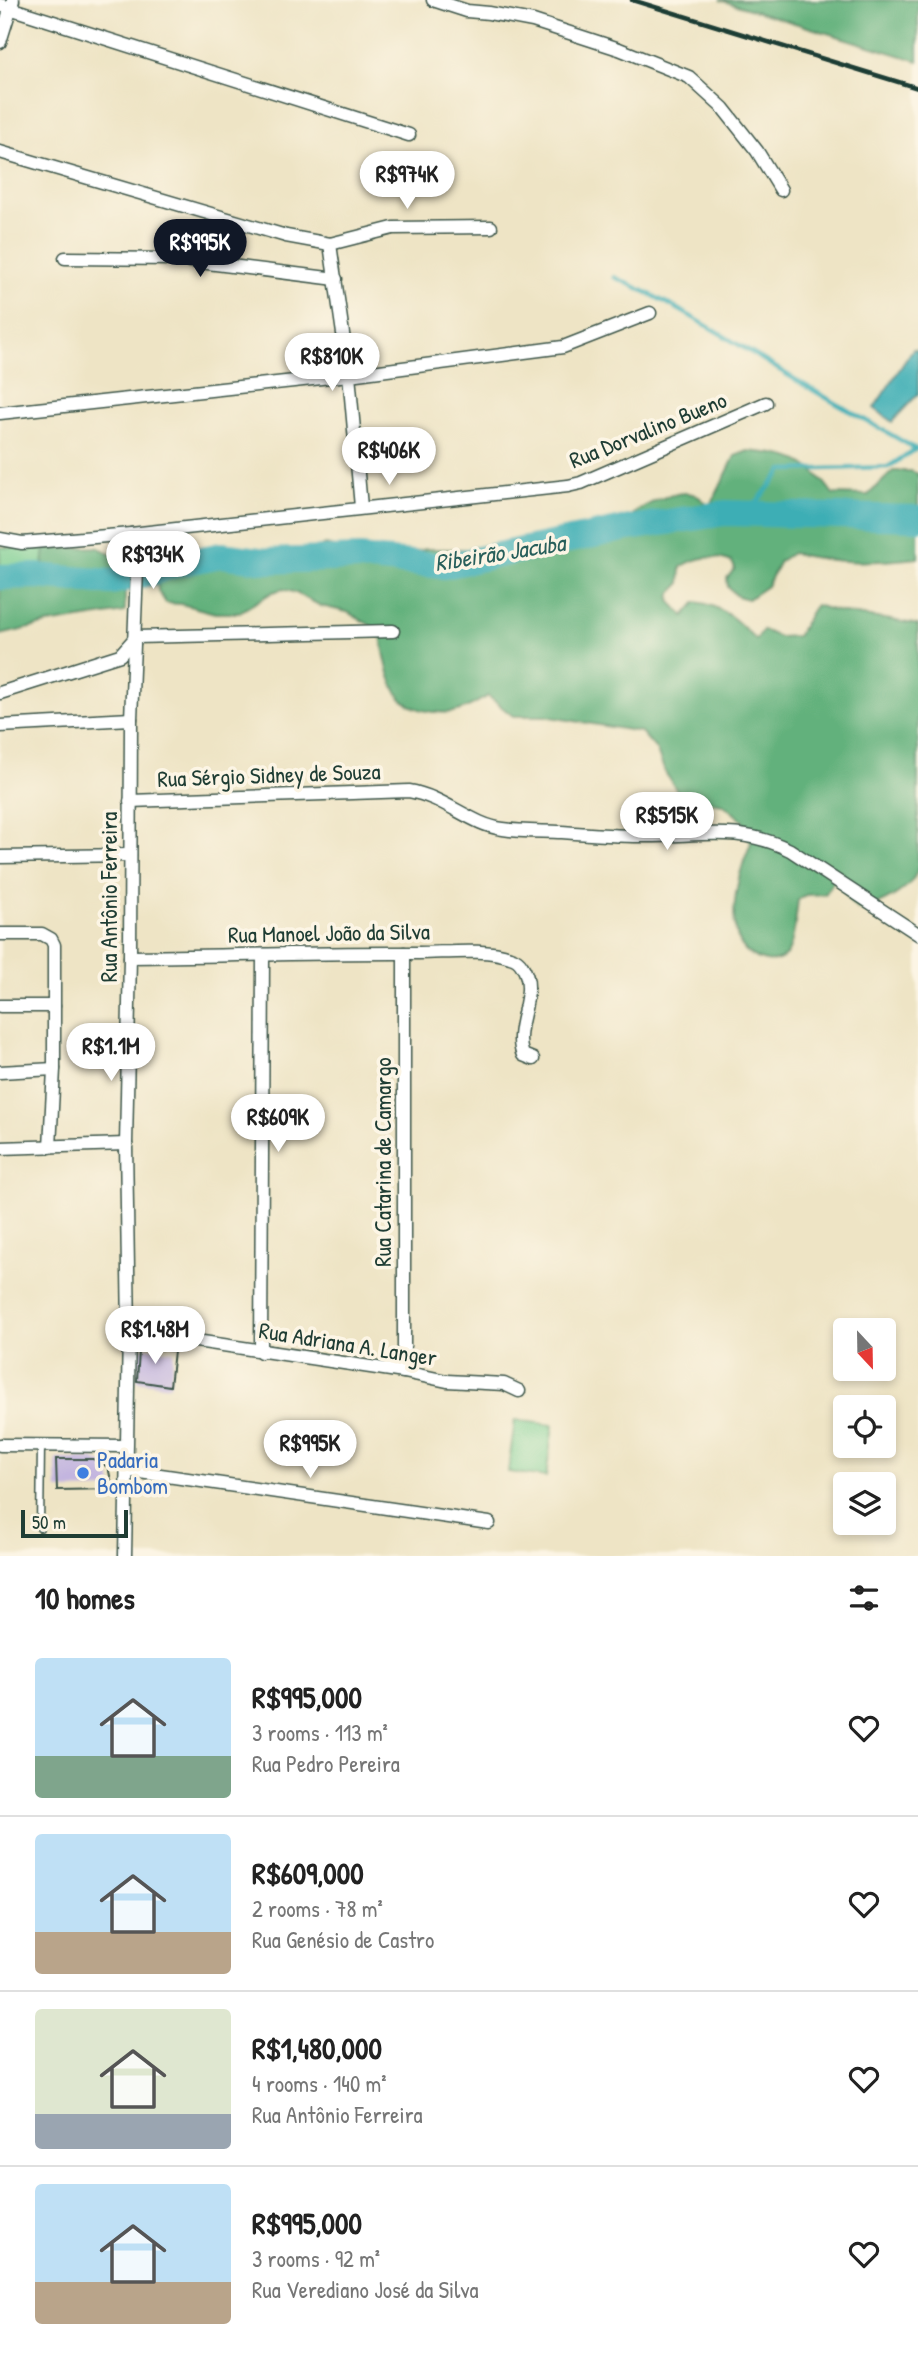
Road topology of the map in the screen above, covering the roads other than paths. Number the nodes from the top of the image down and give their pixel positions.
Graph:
1 (433, 0) edge
2 (8, 4) edge
3 (0, 42) edge
4 (409, 135) dead end
5 (0, 152) edge
6 (781, 190) dead end
7 (491, 227) dead end
8 (330, 244) junction
9 (65, 258) dead end
10 (336, 279) junction
11 (650, 313) dead end
12 (349, 375) junction
13 (766, 403) dead end
14 (0, 413) edge
15 (361, 507) junction
16 (131, 534) junction
17 (0, 539) edge
18 (393, 631) dead end
19 (136, 637) junction
20 (0, 694) edge
21 (131, 719) junction
22 (0, 726) edge
23 (130, 801) junction
24 (130, 855) junction
25 (0, 857) edge
26 (0, 934) edge
27 (918, 934) edge
28 (404, 953) junction
29 (263, 956) junction
30 (130, 957) junction
31 (0, 1006) edge
32 (54, 1006) junction
33 (533, 1059) dead end
34 (54, 1069) junction
35 (0, 1072) edge
36 (126, 1144) junction
37 (50, 1147) junction
38 (0, 1148) edge
39 (129, 1331) junction
40 (261, 1352) junction
41 (404, 1372) junction
42 (519, 1391) dead end
43 (0, 1445) edge
44 (41, 1446) junction
45 (126, 1446) junction
46 (126, 1470) junction
47 (489, 1523) dead end
48 (40, 1528) dead end
49 (125, 1556) edge

1 - 6 street
2 - 3 street
2 - 4 street
5 - 8 street
7 - 8 street
8 - 10 street
9 - 10 street
10 - 12 street
11 - 12 street
12 - 14 street
12 - 15 street
13 - 15 street, Rua Dorvalino Bueno
15 - 16 street, Rua Dorvalino Bueno
16 - 17 street, Rua Dorvalino Bueno
16 - 19 street, Rua Antônio Ferreira
18 - 19 street
19 - 20 street
19 - 21 street, Rua Antônio Ferreira
21 - 22 street
21 - 23 street, Rua Antônio Ferreira
23 - 24 street, Rua Antônio Ferreira
23 - 27 street, Rua Sérgio Sidney de Souza
24 - 25 street
24 - 30 street, Rua Antônio Ferreira
26 - 32 street
28 - 29 street, Rua Manoel João da Silva
28 - 33 street, Rua Manoel João da Silva
28 - 41 street, Rua Catarina de Camargo
29 - 30 street, Rua Manoel João da Silva
29 - 40 street
30 - 36 street, Rua Antônio Ferreira
31 - 32 street
32 - 34 street
34 - 35 street
34 - 37 street
36 - 37 street
36 - 39 street, Rua Antônio Ferreira
37 - 38 street
39 - 40 street, Rua Adriana A. Langer
39 - 45 street, Rua Antônio Ferreira
40 - 41 street, Rua Adriana A. Langer
41 - 42 street, Rua Adriana A. Langer
43 - 44 street
44 - 45 street
44 - 48 lane
45 - 46 street, Rua Antônio Ferreira
46 - 47 street
46 - 49 street, Rua Antônio Ferreira

